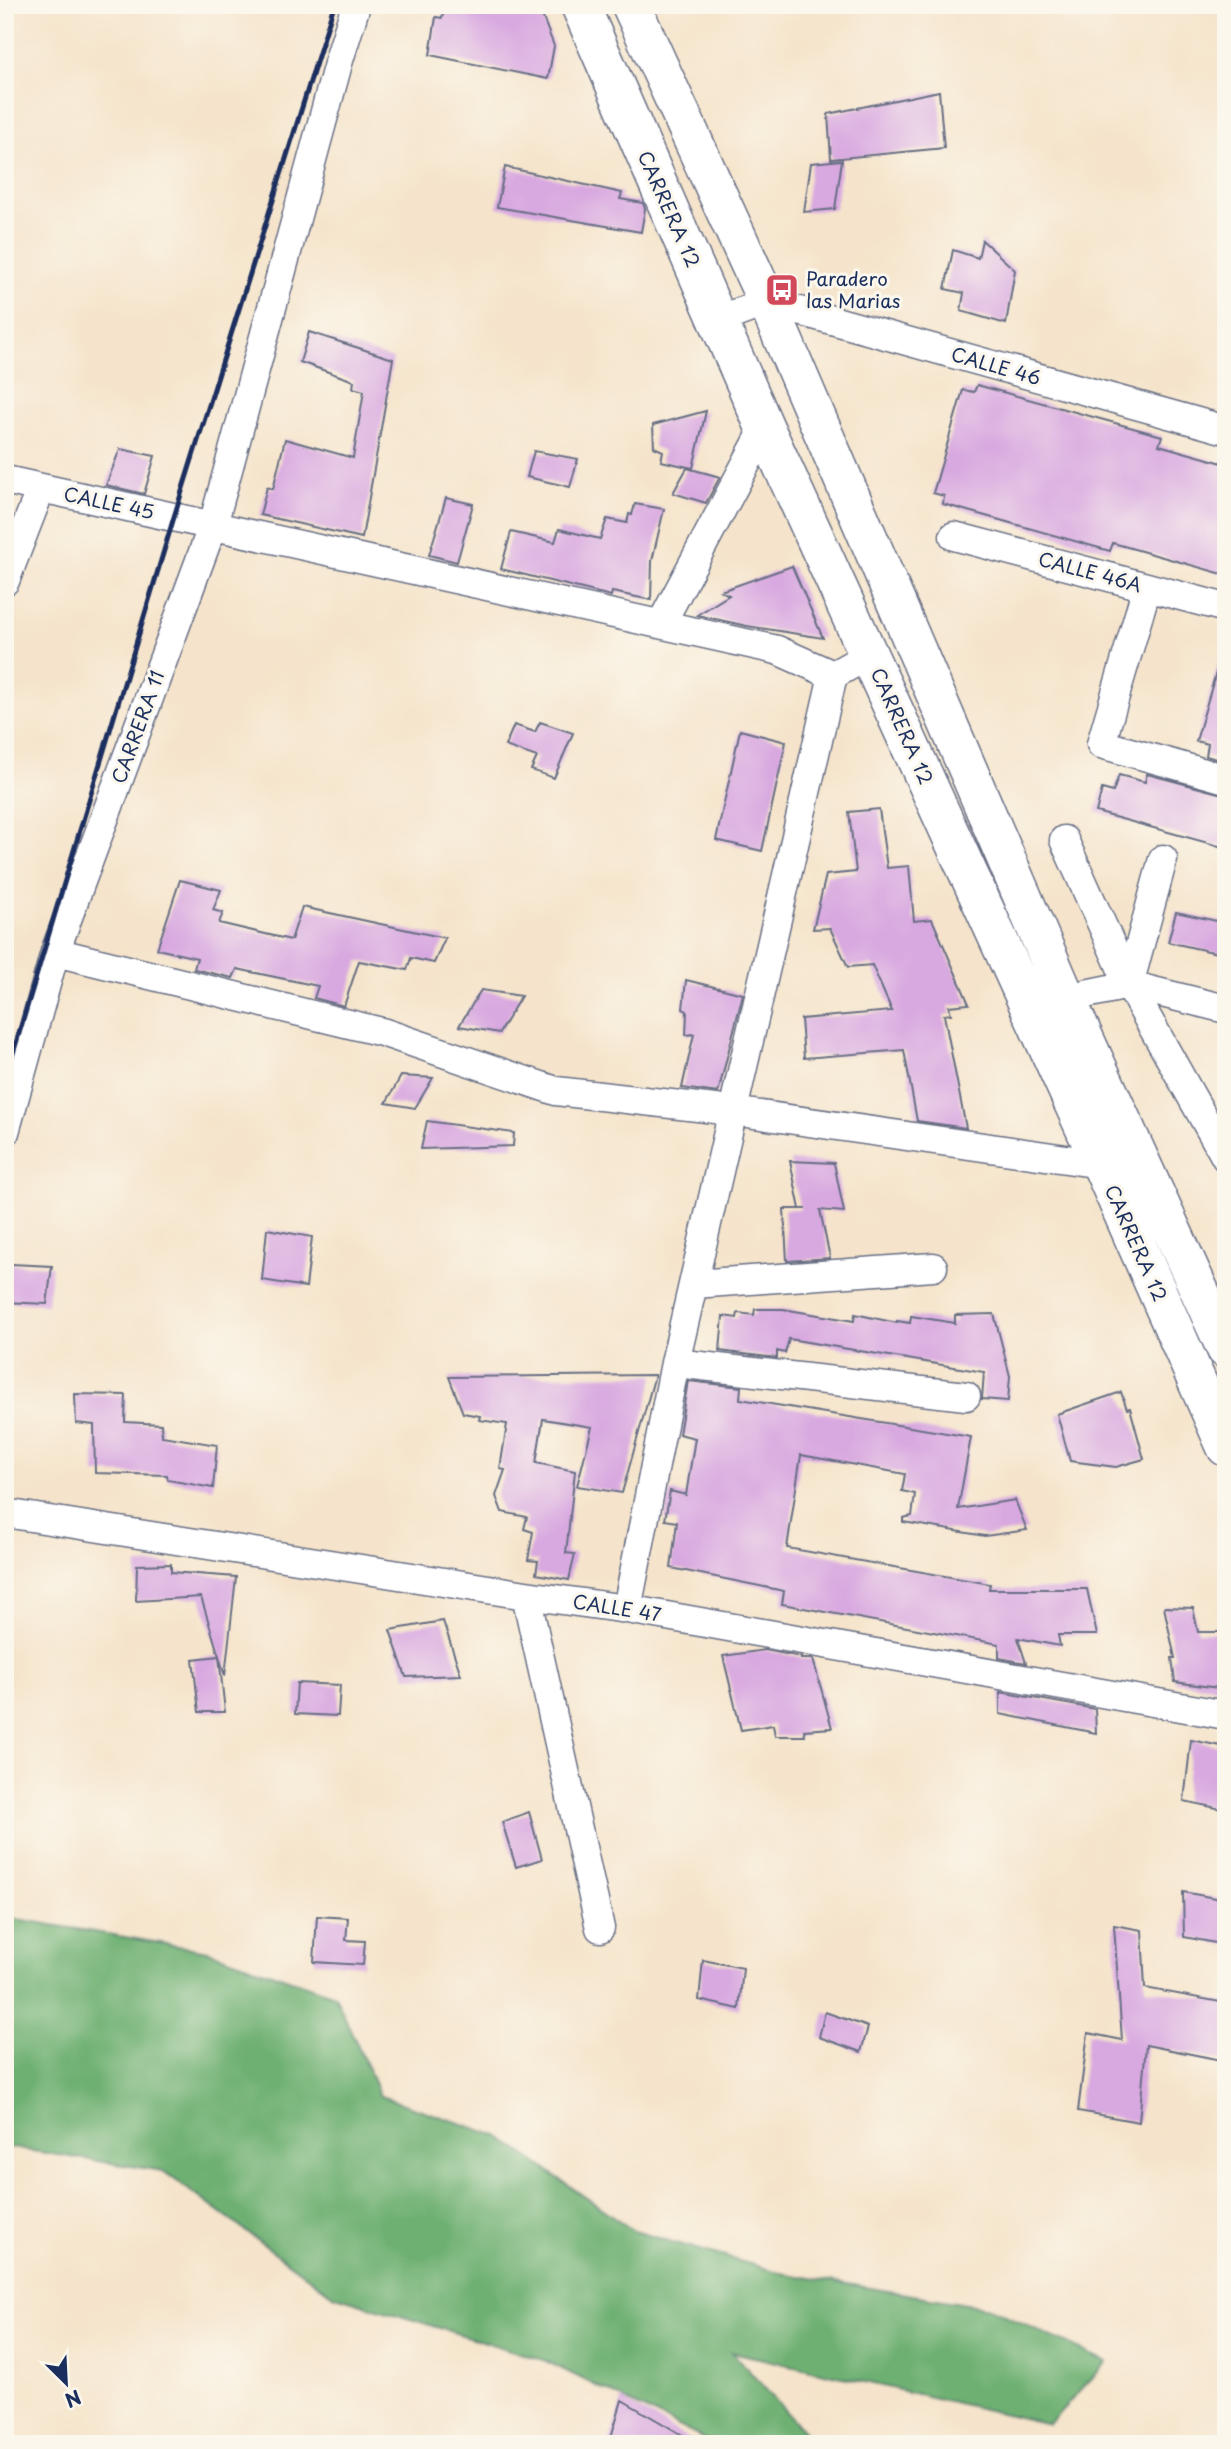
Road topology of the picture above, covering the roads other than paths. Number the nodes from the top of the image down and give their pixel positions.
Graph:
1 (356, 5) edge
2 (580, 5) edge
3 (631, 5) edge
4 (767, 302) junction
5 (718, 320) junction
6 (765, 428) junction
7 (1226, 430) edge
8 (5, 480) edge
9 (41, 488) junction
10 (213, 525) junction
11 (954, 536) dead end
12 (5, 581) edge
13 (1147, 587) junction
14 (1226, 608) edge
15 (661, 624) junction
16 (869, 655) junction
17 (833, 675) junction
18 (1226, 779) edge
19 (1064, 840) dead end
20 (1163, 859) dead end
21 (54, 952) junction
22 (1129, 985) junction
23 (1066, 998) junction
24 (1226, 1009) edge
25 (733, 1111) junction
26 (5, 1132) edge
27 (1226, 1158) edge
28 (1101, 1164) junction
29 (933, 1268) dead end
30 (694, 1284) junction
31 (1225, 1344) edge
32 (676, 1363) junction
33 (966, 1396) dead end
34 (1226, 1447) edge
35 (5, 1513) edge
36 (526, 1595) junction
37 (627, 1609) junction
38 (1226, 1716) edge
39 (600, 1928) dead end

1 - 10 street, CARRERA 11
2 - 5 main road, CARRERA 12
3 - 4 main road, CARRERA 12
4 - 5 street
4 - 7 street, CALLE 46
4 - 23 main road, CARRERA 12
5 - 6 main road, CARRERA 12
6 - 15 street
6 - 16 main road, CARRERA 12
8 - 9 street, CALLE 45
9 - 10 street, CALLE 45
9 - 12 street
10 - 15 street, CALLE 45
10 - 21 street, CARRERA 11
11 - 13 street, CALLE 46A
13 - 14 street, CALLE 46A
13 - 18 street
15 - 17 street, CALLE 45
16 - 17 street
16 - 28 main road, CARRERA 12
17 - 25 street
19 - 22 street
20 - 22 street
21 - 25 street
21 - 26 street, CARRERA 11
22 - 23 street
22 - 24 street
22 - 27 street
23 - 31 main road, CARRERA 12
25 - 28 street
25 - 30 street
28 - 34 main road, CARRERA 12
29 - 30 street
30 - 32 street
32 - 33 street
32 - 37 street
35 - 36 street, CALLE 47
36 - 37 street, CALLE 47
36 - 39 street
37 - 38 street, CALLE 47

